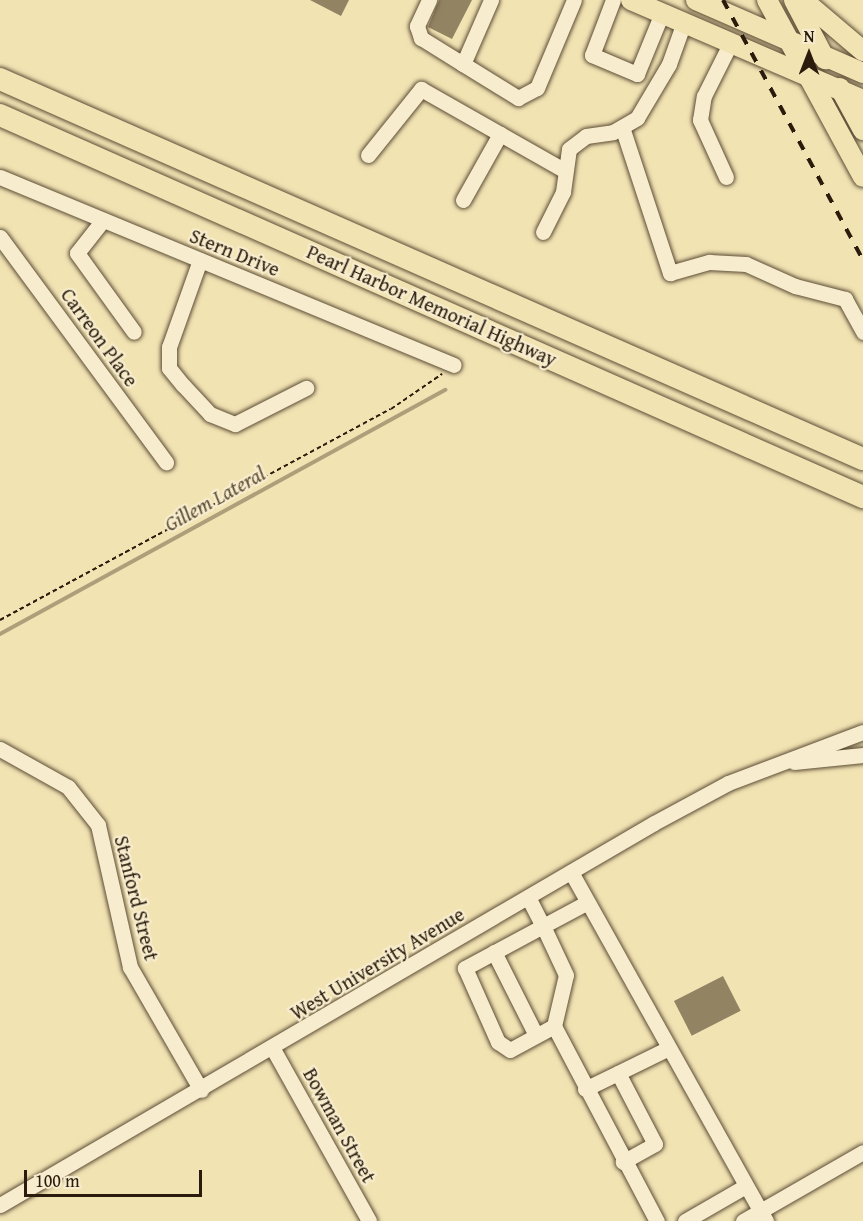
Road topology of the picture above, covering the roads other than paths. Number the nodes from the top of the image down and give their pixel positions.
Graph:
1 (429, 0) edge
2 (491, 0) edge
3 (574, 0) edge
4 (613, 0) edge
5 (632, 0) edge
6 (696, 0) edge
7 (767, 0) edge
8 (794, 0) edge
9 (803, 0) edge
10 (662, 13) junction
11 (684, 22) junction
12 (788, 40) junction
13 (731, 42) junction
14 (863, 51) edge
15 (823, 54) junction
16 (463, 64) junction
17 (863, 73) edge
18 (807, 74) junction
19 (0, 79) edge
20 (841, 91) junction
21 (863, 100) edge
22 (0, 115) edge
23 (622, 127) junction
24 (863, 130) edge
25 (500, 134) junction
26 (368, 155) dead end
27 (562, 169) junction
28 (0, 177) edge
29 (726, 177) dead end
30 (863, 177) edge
31 (463, 200) dead end
32 (103, 220) junction
33 (543, 232) dead end
34 (0, 237) edge
35 (200, 260) junction
36 (134, 332) dead end
37 (863, 332) edge
38 (454, 365) road end
39 (306, 388) dead end
40 (863, 459) edge
41 (166, 462) dead end
42 (863, 497) edge
43 (863, 732) edge
44 (0, 749) edge
45 (863, 755) edge
46 (779, 764) junction
47 (571, 872) junction
48 (528, 897) junction
49 (586, 903) junction
50 (543, 926) junction
51 (494, 952) junction
52 (554, 1026) junction
53 (536, 1035) junction
54 (273, 1049) junction
55 (667, 1049) junction
56 (618, 1072) junction
57 (585, 1089) junction
58 (201, 1090) junction
59 (863, 1152) edge
60 (623, 1162) junction
61 (744, 1187) junction
62 (0, 1205) edge
63 (763, 1216) edge
64 (369, 1221) edge
65 (657, 1221) edge
66 (685, 1221) edge
67 (743, 1221) edge

1 - 16 street
2 - 16 street
3 - 16 street
4 - 10 street
5 - 10 main road
6 - 12 main road
7 - 12 main road
8 - 15 main road
9 - 14 main road
10 - 11 main road
11 - 13 main road
11 - 23 street
12 - 15 main road
12 - 18 main road
13 - 18 main road
13 - 29 street
15 - 17 main road
15 - 20 main road
18 - 20 main road
18 - 30 main road
19 - 40 highway, Pearl Harbor Memorial Highway
20 - 21 main road
20 - 24 main road
22 - 42 highway, Pearl Harbor Memorial Highway
23 - 27 street
23 - 37 street
25 - 26 street
25 - 27 street
25 - 31 street
27 - 33 street
28 - 32 street, Stern Drive
32 - 35 street, Stern Drive
32 - 36 street
34 - 41 street, Carreon Place
35 - 38 street, Stern Drive
35 - 39 street
43 - 46 street, West University Avenue
44 - 58 street, Stanford Street
45 - 46 street, West University Avenue
46 - 47 street, West University Avenue
47 - 48 street, West University Avenue
47 - 49 street
48 - 50 street
48 - 54 street, West University Avenue
49 - 50 street
49 - 55 street
50 - 51 street
50 - 52 street
51 - 53 street
51 - 53 street
52 - 53 street
52 - 57 street
54 - 58 street, West University Avenue
54 - 64 street, Bowman Street
55 - 56 street
55 - 61 street
56 - 57 street
56 - 60 street
57 - 60 street
58 - 62 street, West University Avenue
59 - 63 street
60 - 65 street
61 - 63 street
61 - 66 street
63 - 67 street

